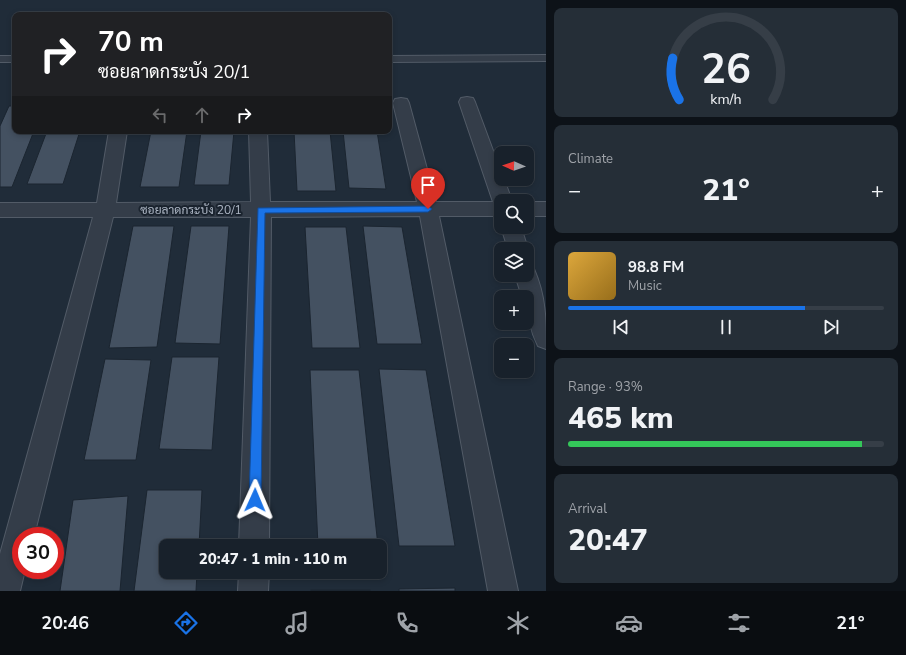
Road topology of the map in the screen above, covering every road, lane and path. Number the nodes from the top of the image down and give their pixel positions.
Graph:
1 (546, 58) edge
2 (0, 59) edge
3 (12, 59) edge
4 (392, 59) edge
5 (467, 102) dead end
6 (400, 103) dead end
7 (118, 134) edge
8 (258, 134) edge
9 (500, 194) edge
10 (428, 209) junction
11 (494, 209) edge
12 (534, 209) edge
13 (546, 209) edge
14 (0, 210) edge
15 (105, 210) junction
16 (261, 210) junction
17 (528, 282) edge
18 (546, 339) edge
19 (254, 539) edge
20 (254, 579) edge
21 (5, 591) edge
22 (253, 591) edge
23 (503, 591) edge

1 - 4 lane
2 - 3 lane
5 - 9 street
6 - 10 street
7 - 15 street
8 - 16 street
10 - 11 street, ซอยลาดกระบัง 20/1
10 - 16 street, ซอยลาดกระบัง 20/1
10 - 23 street
12 - 13 street
14 - 15 street, ซอยลาดกระบัง 20/1
15 - 16 street, ซอยลาดกระบัง 20/1
15 - 21 street
16 - 19 street
17 - 18 street
20 - 22 street

